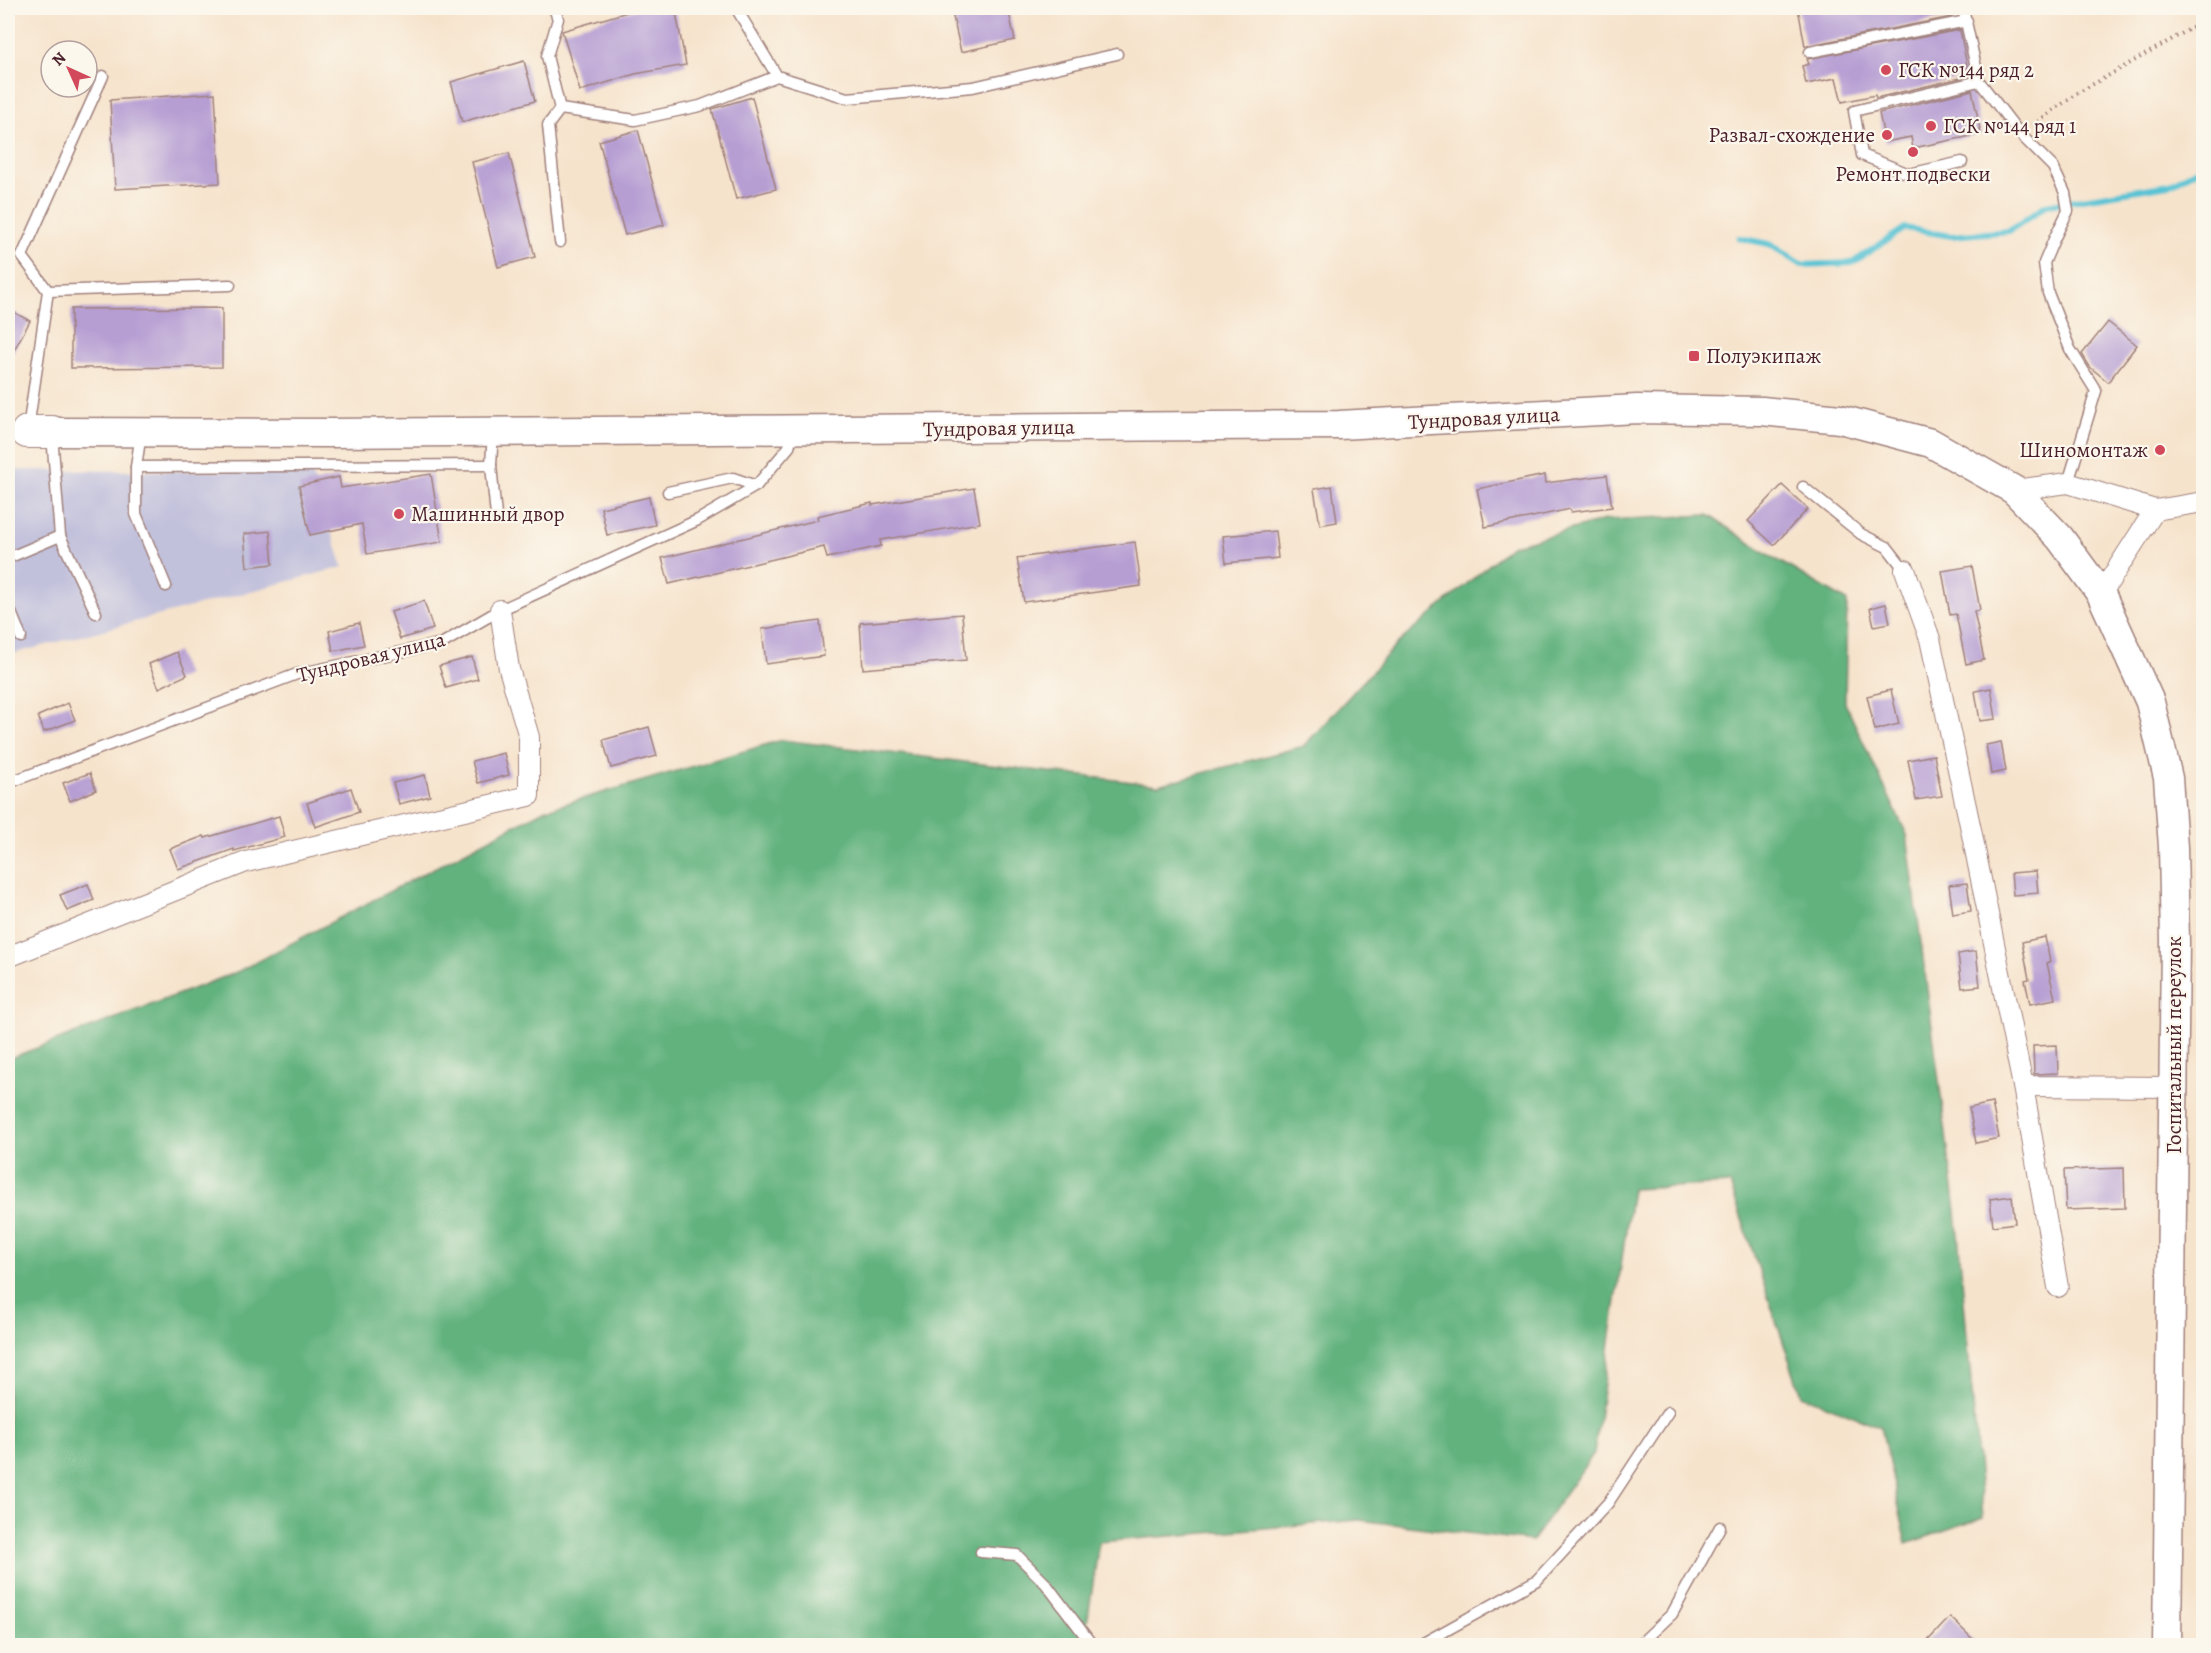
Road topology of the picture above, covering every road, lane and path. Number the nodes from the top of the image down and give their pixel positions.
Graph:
1 (554, 8) edge
2 (736, 8) edge
3 (1963, 8) edge
4 (1967, 21) junction
5 (2204, 21) edge
6 (1810, 52) dead end
7 (1117, 54) dead end
8 (777, 75) junction
9 (103, 76) dead end
10 (1979, 81) junction
11 (560, 109) junction
12 (2020, 134) junction
13 (1962, 162) dead end
14 (560, 242) dead end
15 (230, 285) dead end
16 (48, 291) junction
17 (794, 429) junction
18 (493, 431) junction
19 (29, 432) edge
20 (141, 433) junction
21 (491, 465) junction
22 (136, 467) junction
23 (2068, 483) junction
24 (756, 486) junction
25 (1803, 487) dead end
26 (2014, 490) junction
27 (668, 492) dead end
28 (2204, 502) edge
29 (2155, 510) junction
30 (496, 516) dead end
31 (60, 536) junction
32 (8, 558) edge
33 (1905, 570) joint
34 (166, 586) dead end
35 (2101, 594) junction
36 (8, 605) edge
37 (500, 610) junction
38 (96, 613) dead end
39 (21, 638) dead end
40 (8, 783) edge
41 (8, 957) edge
42 (2023, 1086) junction
43 (2174, 1087) junction
44 (2058, 1287) dead end
45 (1668, 1412) dead end
46 (1719, 1527) dead end
47 (981, 1552) dead end
48 (1093, 1646) edge
49 (1418, 1646) edge
50 (1638, 1646) edge
51 (2167, 1646) edge

1 - 11 lane
2 - 8 lane
3 - 4 lane
4 - 6 lane
4 - 10 lane
5 - 12 path
7 - 8 lane
8 - 11 lane
9 - 16 lane
10 - 12 lane
10 - 13 lane
11 - 14 lane
12 - 23 lane
15 - 16 lane
16 - 19 lane
17 - 18 main road, Тундровая улица
17 - 24 lane, Тундровая улица
17 - 26 main road, Тундровая улица
18 - 20 main road, Тундровая улица
18 - 21 lane
19 - 20 main road, Тундровая улица
19 - 31 lane
20 - 22 lane
21 - 22 lane
21 - 30 lane
22 - 34 lane
23 - 26 street
23 - 29 street
24 - 27 lane
24 - 37 lane, Тундровая улица
25 - 33 lane
26 - 35 main road, Госпитальный переулок
28 - 29 street
29 - 35 street
31 - 32 lane
31 - 38 lane
33 - 42 street
35 - 43 main road, Госпитальный переулок
36 - 39 lane
37 - 40 lane, Тундровая улица
37 - 41 street
42 - 43 street
42 - 44 street
43 - 51 main road, Госпитальный переулок
45 - 49 lane
46 - 50 lane
47 - 48 lane

